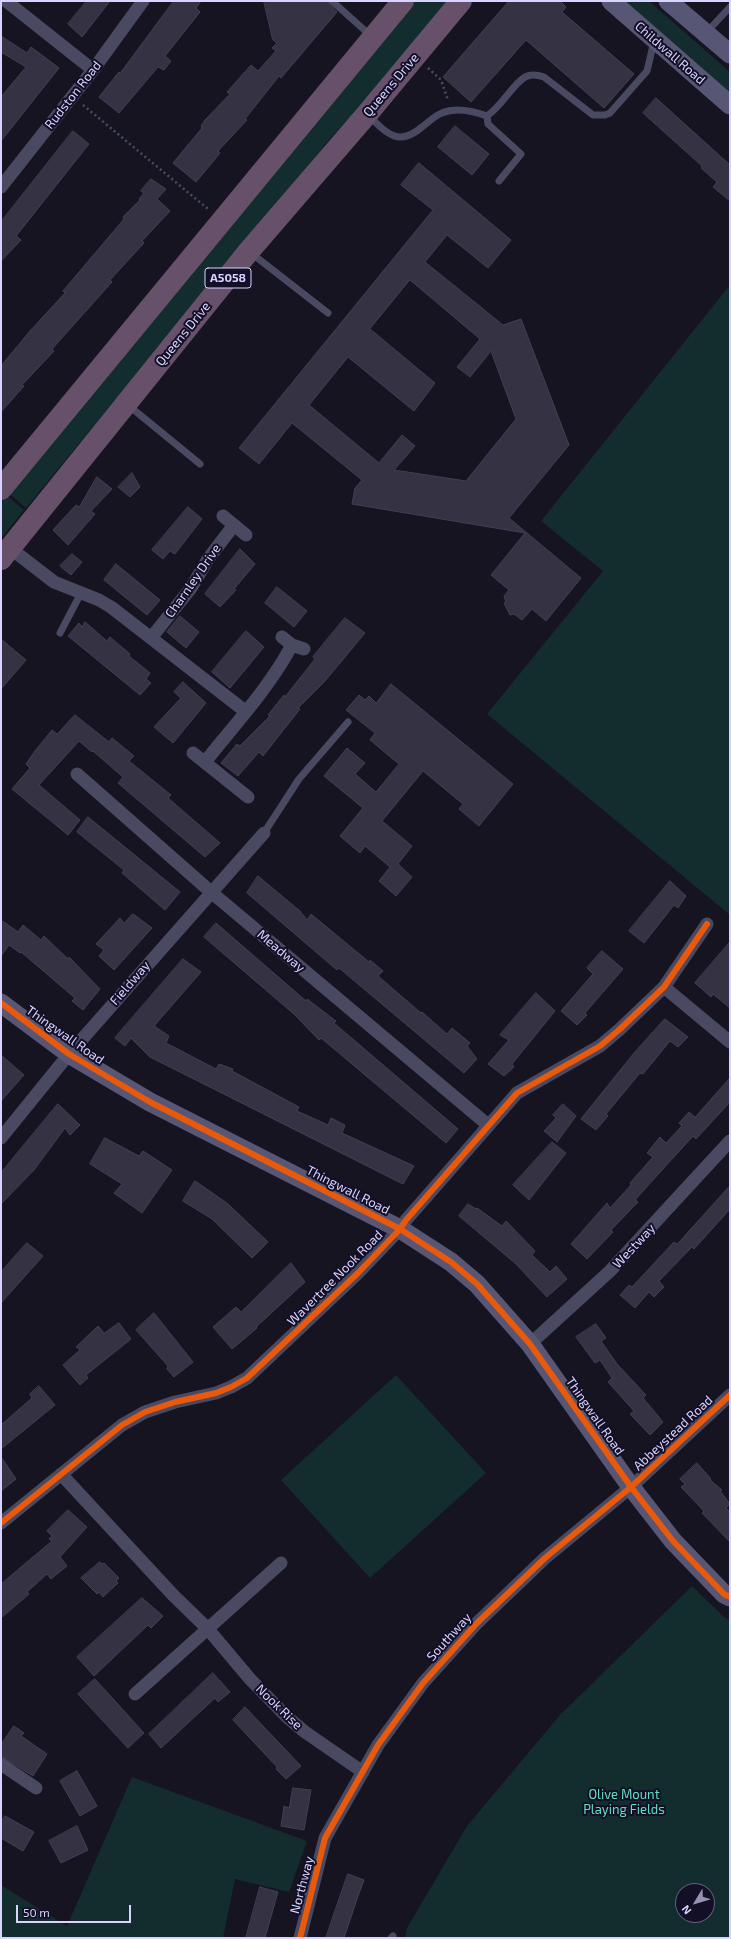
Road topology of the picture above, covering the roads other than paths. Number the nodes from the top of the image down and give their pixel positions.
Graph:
1 (6, 1) edge
2 (142, 1) edge
3 (332, 1) edge
4 (403, 1) edge
5 (461, 1) edge
6 (611, 1) edge
7 (668, 1) edge
8 (730, 7) edge
9 (706, 33) junction
10 (373, 38) junction
11 (654, 39) junction
12 (730, 54) edge
13 (93, 70) junction
14 (730, 105) edge
15 (367, 114) junction
16 (487, 116) junction
17 (499, 181) dead end
18 (1, 187) edge
19 (249, 251) junction
20 (328, 313) dead end
21 (126, 404) junction
22 (200, 464) dead end
23 (1, 489) edge
24 (223, 516) dead end
25 (234, 525) junction
26 (246, 535) dead end
27 (6, 554) edge
28 (81, 593) junction
29 (60, 633) dead end
30 (151, 638) junction
31 (293, 644) dead end
32 (245, 711) junction
33 (348, 722) dead end
34 (193, 753) dead end
35 (205, 762) junction
36 (77, 774) dead end
37 (248, 797) dead end
38 (264, 833) joint
39 (210, 892) junction
40 (707, 924) dead end
41 (664, 987) junction
42 (1, 1003) edge
43 (730, 1042) edge
44 (69, 1054) junction
45 (488, 1125) junction
46 (1, 1138) edge
47 (730, 1141) edge
48 (400, 1229) junction
49 (530, 1344) junction
50 (730, 1395) edge
51 (61, 1474) junction
52 (631, 1487) junction
53 (1, 1523) edge
54 (281, 1563) dead end
55 (730, 1597) edge
56 (207, 1628) junction
57 (135, 1694) dead end
58 (1, 1764) edge
59 (363, 1772) junction
60 (36, 1788) dead end
61 (325, 1838) joint
62 (300, 1938) edge

1 - 13 street
2 - 13 street, Rudston Road
3 - 10 lane
4 - 10 highway, A5058
5 - 15 highway, Queens Drive / A5058
6 - 11 street, Childwall Road
7 - 9 street
8 - 9 lane
9 - 12 street
10 - 23 highway, A5058
11 - 14 street, Childwall Road
11 - 16 lane
13 - 18 street, Rudston Road
15 - 16 lane
15 - 19 highway, Queens Drive / A5058
16 - 17 lane
19 - 20 lane
19 - 21 highway, Queens Drive / A5058
21 - 22 lane
21 - 27 highway, Queens Drive / A5058
24 - 25 street
25 - 26 street
25 - 30 street, Charnley Drive
27 - 28 street
28 - 29 lane
28 - 30 street
30 - 32 street
31 - 32 street
32 - 35 street
33 - 38 lane
34 - 35 street
35 - 37 street
36 - 39 street, Meadway
38 - 39 street, Fieldway
39 - 44 street, Fieldway
39 - 45 street, Meadway
40 - 41 street, Wavertree Nook Road
41 - 43 street
41 - 45 street, Wavertree Nook Road
42 - 44 street, Thingwall Road
44 - 46 street, Fieldway
44 - 48 street, Thingwall Road
45 - 48 street, Wavertree Nook Road
47 - 49 street, Westway
48 - 49 street, Thingwall Road
48 - 51 street, Wavertree Nook Road
49 - 52 street, Thingwall Road
50 - 52 street, Abbeystead Road
51 - 53 street, Wavertree Nook Road
51 - 56 street, Nook Rise
52 - 55 street, Thingwall Road
52 - 59 street, Southway
54 - 56 street
56 - 57 street
56 - 59 street, Nook Rise
58 - 60 street
59 - 61 street, Southway
61 - 62 street, Northway

